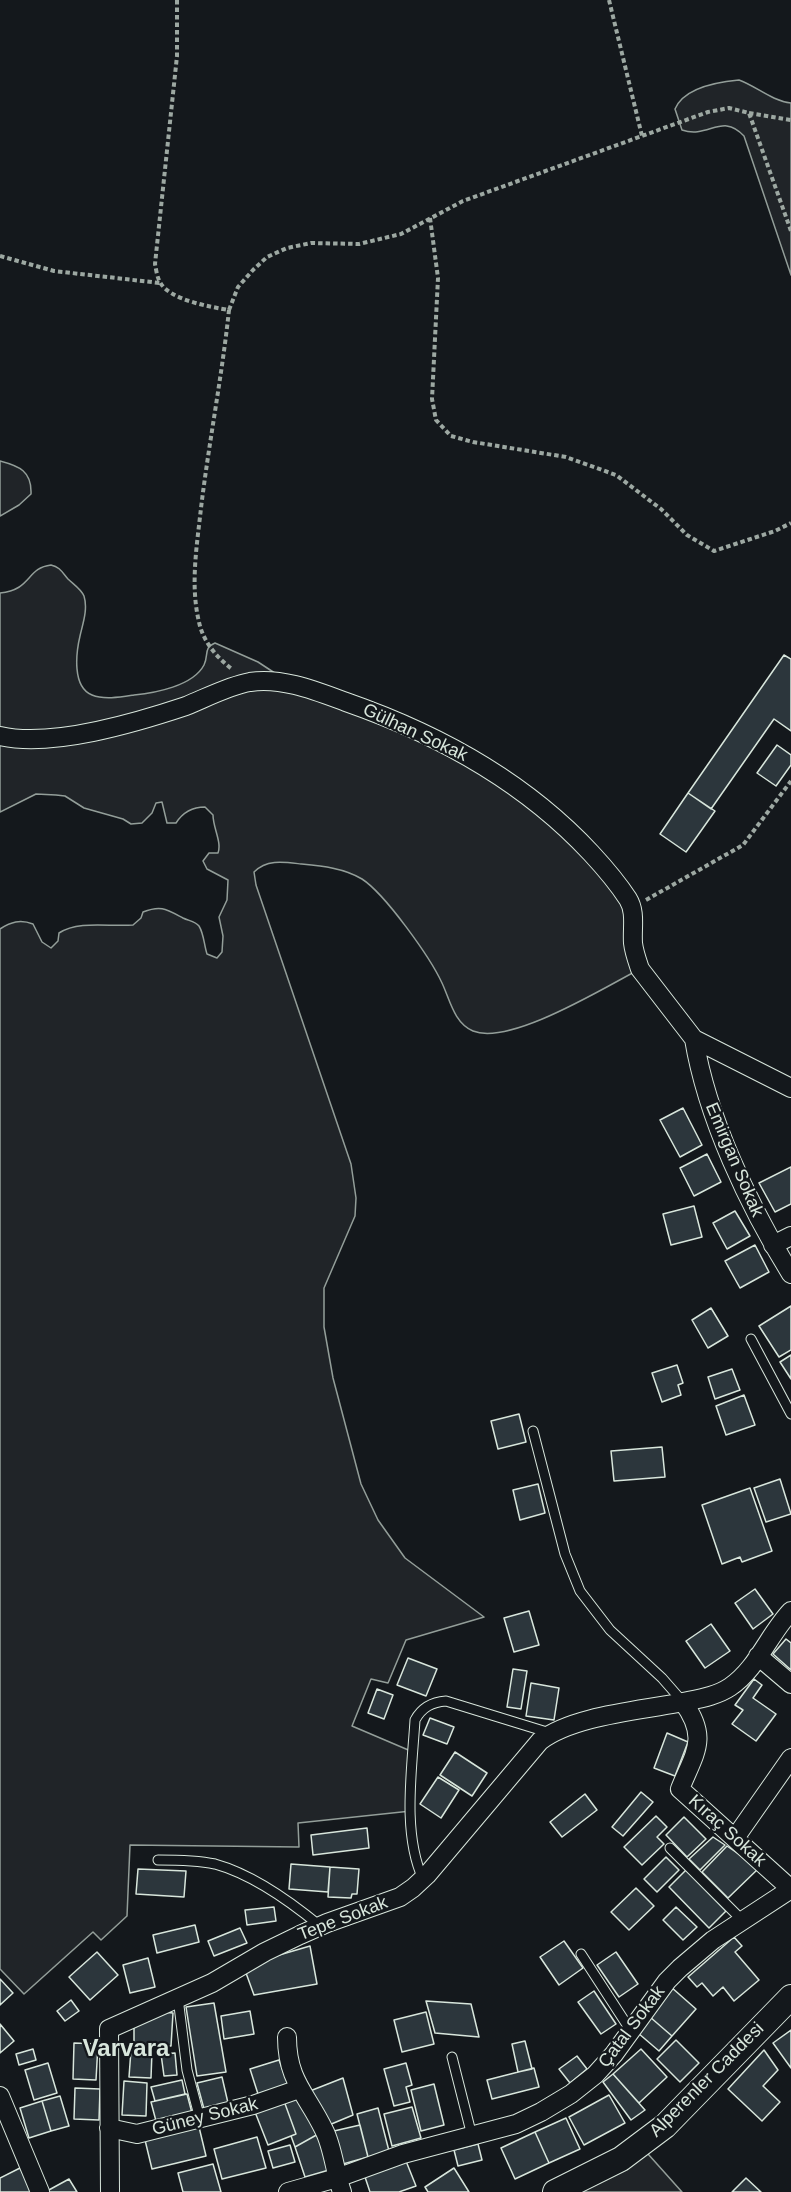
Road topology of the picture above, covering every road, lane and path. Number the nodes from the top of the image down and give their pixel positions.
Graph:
1 (177, 0) edge
2 (609, 0) edge
3 (749, 113) junction
4 (791, 120) edge
5 (642, 136) junction
6 (430, 218) junction
7 (791, 231) edge
8 (0, 256) edge
9 (160, 283) junction
10 (229, 310) junction
11 (791, 523) edge
12 (248, 682) junction
13 (0, 736) edge
14 (791, 781) edge
15 (632, 908) junction
16 (694, 1039) junction
17 (791, 1088) edge
18 (791, 1236) edge
19 (773, 1245) junction
20 (791, 1274) edge
21 (751, 1340) dead end
22 (791, 1413) edge
23 (533, 1431) dead end
24 (791, 1611) edge
25 (758, 1656) junction
26 (791, 1684) edge
27 (682, 1702) junction
28 (550, 1733) junction
29 (791, 1758) edge
30 (735, 1838) junction
31 (670, 1848) dead end
32 (158, 1860) dead end
33 (423, 1879) junction
34 (791, 1889) edge
35 (742, 1920) junction
36 (320, 1926) junction
37 (581, 1954) dead end
38 (791, 1997) edge
39 (178, 1998) junction
40 (631, 2031) junction
41 (287, 2037) dead end
42 (452, 2057) dead end
43 (299, 2089) junction
44 (0, 2096) edge
45 (200, 2120) junction
46 (109, 2128) junction
47 (472, 2136) junction
48 (339, 2185) edge
49 (40, 2192) edge
50 (110, 2192) edge
51 (288, 2192) edge
52 (555, 2192) edge

1 - 9 path
2 - 5 path
3 - 4 path
3 - 5 path
3 - 7 path
5 - 6 path
6 - 10 path
6 - 11 path
8 - 9 path
9 - 10 path
10 - 12 path
12 - 13 street, Gülhan Sokak
12 - 15 street, Gülhan Sokak
14 - 15 path
15 - 16 street, Gülhan Sokak
16 - 17 street
16 - 19 street, Emirgan Sokak
18 - 19 street
19 - 20 street, Emirgan Sokak
21 - 22 lane
23 - 27 lane
24 - 25 street, Tepe Sokak
25 - 26 street
25 - 27 street, Tepe Sokak
27 - 28 street, Tepe Sokak
27 - 30 street, Kıraç Sokak
28 - 33 street, Tepe Sokak
28 - 33 lane
29 - 30 street
30 - 34 street, Kıraç Sokak
31 - 35 lane
32 - 36 lane
33 - 36 street, Tepe Sokak
34 - 35 street, Çatal Sokak
35 - 40 street, Çatal Sokak
36 - 39 street, Tepe Sokak
37 - 40 lane
38 - 52 street, Alperenler Caddesi
39 - 45 lane
39 - 46 street, Tepe Sokak
40 - 47 street, Çatal Sokak
41 - 43 street
42 - 47 lane
43 - 45 street, Güney Sokak
43 - 48 street
44 - 49 street
45 - 46 street, Güney Sokak
46 - 50 street, Tepe Sokak
47 - 48 street, Çatal Sokak
48 - 51 street, Çatal Sokak

